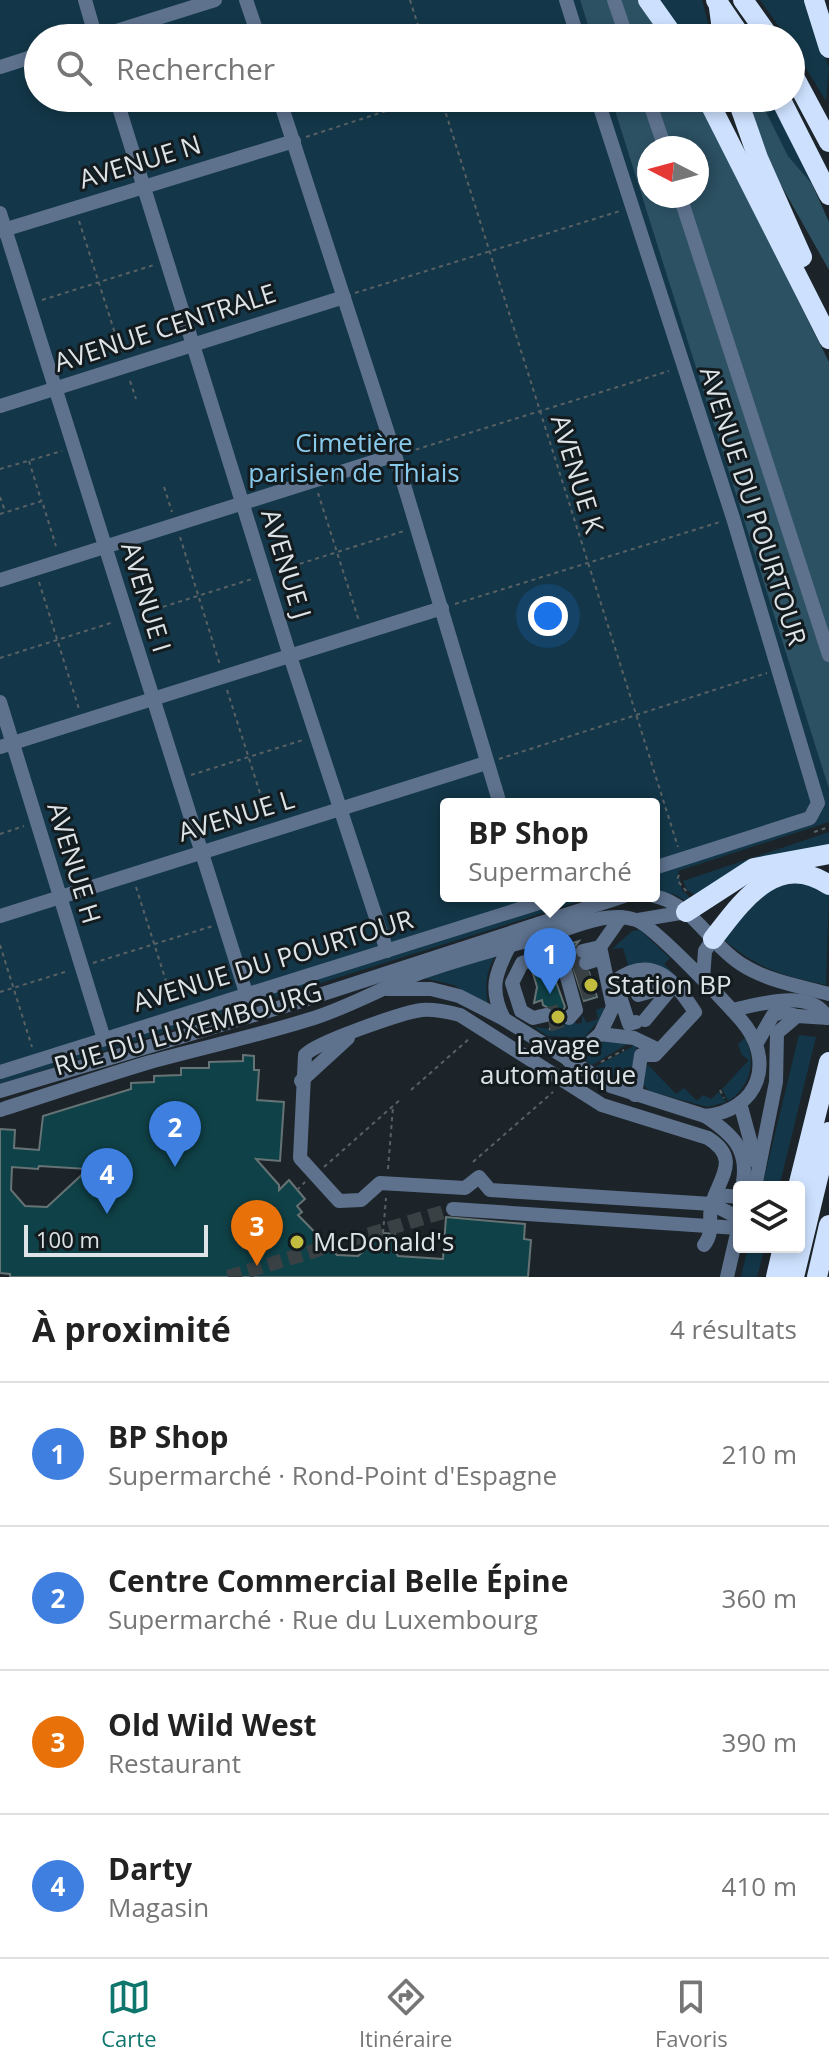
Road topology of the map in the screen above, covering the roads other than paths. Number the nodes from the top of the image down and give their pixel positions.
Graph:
1 (85, 0) edge
2 (215, 0) edge
3 (246, 0) edge
4 (566, 0) edge
5 (614, 0) edge
6 (648, 0) edge
7 (717, 0) edge
8 (743, 0) edge
9 (814, 0) edge
10 (91, 24) edge
11 (139, 24) edge
12 (254, 24) edge
13 (574, 24) edge
14 (622, 24) edge
15 (665, 24) edge
16 (721, 24) edge
17 (733, 24) edge
18 (760, 24) edge
19 (829, 48) edge
20 (24, 59) edge
21 (0, 67) edge
22 (805, 97) edge
23 (121, 112) edge
24 (284, 112) edge
25 (602, 112) edge
26 (653, 112) edge
27 (714, 112) edge
28 (742, 112) edge
29 (787, 112) edge
30 (661, 136) edge
31 (294, 141) junction
32 (829, 142) edge
33 (144, 185) junction
34 (829, 195) edge
35 (684, 208) edge
36 (0, 213) edge
37 (3, 230) edge
38 (344, 297) junction
39 (829, 317) edge
40 (829, 339) edge
41 (195, 344) junction
42 (57, 388) junction
43 (0, 406) edge
44 (395, 455) junction
45 (242, 504) junction
46 (105, 547) junction
47 (0, 580) edge
48 (442, 608) junction
49 (829, 655) edge
50 (290, 656) junction
51 (153, 699) junction
52 (0, 702) edge
53 (7, 745) edge
54 (486, 763) junction
55 (498, 798) edge
56 (339, 809) junction
57 (201, 852) junction
58 (829, 854) edge
59 (660, 866) edge
60 (829, 885) edge
61 (59, 897) junction
62 (660, 898) edge
63 (525, 902) edge
64 (606, 902) edge
65 (686, 912) junction
66 (0, 916) edge
67 (621, 917) junction
68 (638, 920) junction
69 (547, 935) junction
70 (713, 939) junction
71 (510, 945) junction
72 (387, 951) junction
73 (580, 975) junction
74 (703, 979) junction
75 (674, 985) junction
76 (385, 990) junction
77 (247, 996) junction
78 (625, 999) junction
79 (818, 1008) edge
80 (341, 1009) junction
81 (732, 1010) junction
82 (504, 1019) junction
83 (543, 1019) dead end
84 (384, 1021) junction
85 (600, 1034) junction
86 (351, 1035) junction
87 (104, 1039) junction
88 (758, 1041) junction
89 (657, 1052) junction
90 (569, 1061) junction
91 (829, 1062) edge
92 (0, 1072) edge
93 (611, 1086) junction
94 (0, 1091) edge
95 (635, 1095) junction
96 (740, 1103) junction
97 (602, 1105) junction
98 (0, 1110) edge
99 (705, 1116) junction
100 (829, 1132) edge
101 (758, 1171) junction
102 (743, 1181) edge
103 (756, 1181) edge
104 (799, 1181) edge
105 (733, 1197) edge
106 (714, 1199) junction
107 (453, 1209) tunnel mouth
108 (733, 1213) edge
109 (829, 1225) edge
110 (711, 1226) junction
111 (733, 1227) edge
112 (704, 1245) dead end
113 (733, 1252) edge
114 (782, 1253) edge
115 (727, 1277) edge
116 (776, 1277) edge
117 (794, 1277) edge
118 (817, 1277) edge

1 - 10 street
2 - 11 street
3 - 12 street
4 - 13 street
5 - 14 street
6 - 15 highway
7 - 16 highway, bridge
7 - 17 highway
8 - 18 highway
9 - 19 highway
20 - 21 street
22 - 32 highway
23 - 33 street, AVENUE J
24 - 31 street
25 - 59 street, AVENUE DU POURTOUR
26 - 30 street
27 - 40 highway
28 - 39 highway
29 - 34 highway
31 - 33 street, AVENUE N
31 - 38 street
33 - 37 street, AVENUE N
33 - 41 street, AVENUE J
35 - 49 street
36 - 37 street, AVENUE I
37 - 42 street, AVENUE I
38 - 41 street, AVENUE CENTRALE
38 - 44 street
41 - 42 street, AVENUE CENTRALE
41 - 45 street, AVENUE J
42 - 43 street, AVENUE CENTRALE
42 - 46 street, AVENUE I
44 - 45 street
44 - 48 street
45 - 46 street
45 - 50 street, AVENUE J
46 - 47 street
46 - 51 street, AVENUE I
48 - 50 street
48 - 54 street
50 - 51 street
50 - 56 street, AVENUE J
51 - 53 street
51 - 57 street, AVENUE I
52 - 53 street, AVENUE H
53 - 61 street, AVENUE H
54 - 55 street
54 - 56 street, AVENUE L
56 - 57 street, AVENUE L
56 - 72 street, AVENUE J
57 - 61 street, AVENUE L
57 - 77 street, AVENUE I
58 - 65 highway
60 - 70 highway
61 - 66 street, AVENUE L
61 - 87 street, AVENUE H
62 - 65 street
63 - 72 street, AVENUE DU POURTOUR
64 - 94 street
65 - 68 street
65 - 70 street
67 - 68 street
67 - 69 street, RUE DU LUXEMBOURG
67 - 73 street
68 - 74 street
69 - 71 street, RUE DU LUXEMBOURG
69 - 73 street
70 - 74 street
70 - 79 street
71 - 76 street, RUE DU LUXEMBOURG
71 - 82 street
72 - 77 street, AVENUE DU POURTOUR
73 - 78 street
73 - 83 street
74 - 81 street
75 - 78 street
75 - 78 street
75 - 78 street
75 - 89 street
76 - 80 street, RUE DU LUXEMBOURG
76 - 82 street
76 - 84 street
77 - 87 street, AVENUE DU POURTOUR
78 - 85 street
79 - 81 street
79 - 88 street
79 - 101 street
80 - 86 street
80 - 98 street, RUE DU LUXEMBOURG
81 - 88 street
82 - 90 street
84 - 86 street
84 - 97 street
85 - 89 street
85 - 90 street
86 - 106 street
87 - 92 street, AVENUE DU POURTOUR
88 - 96 street
89 - 95 street
90 - 93 street
91 - 104 highway
93 - 95 street
93 - 97 street
95 - 99 street
96 - 99 street
96 - 101 street
97 - 106 street
99 - 102 street
100 - 117 highway
101 - 103 street
105 - 106 street
106 - 108 street
106 - 110 street
107 - 110 street
109 - 118 highway
110 - 111 street
110 - 112 street
113 - 115 street
114 - 116 highway

